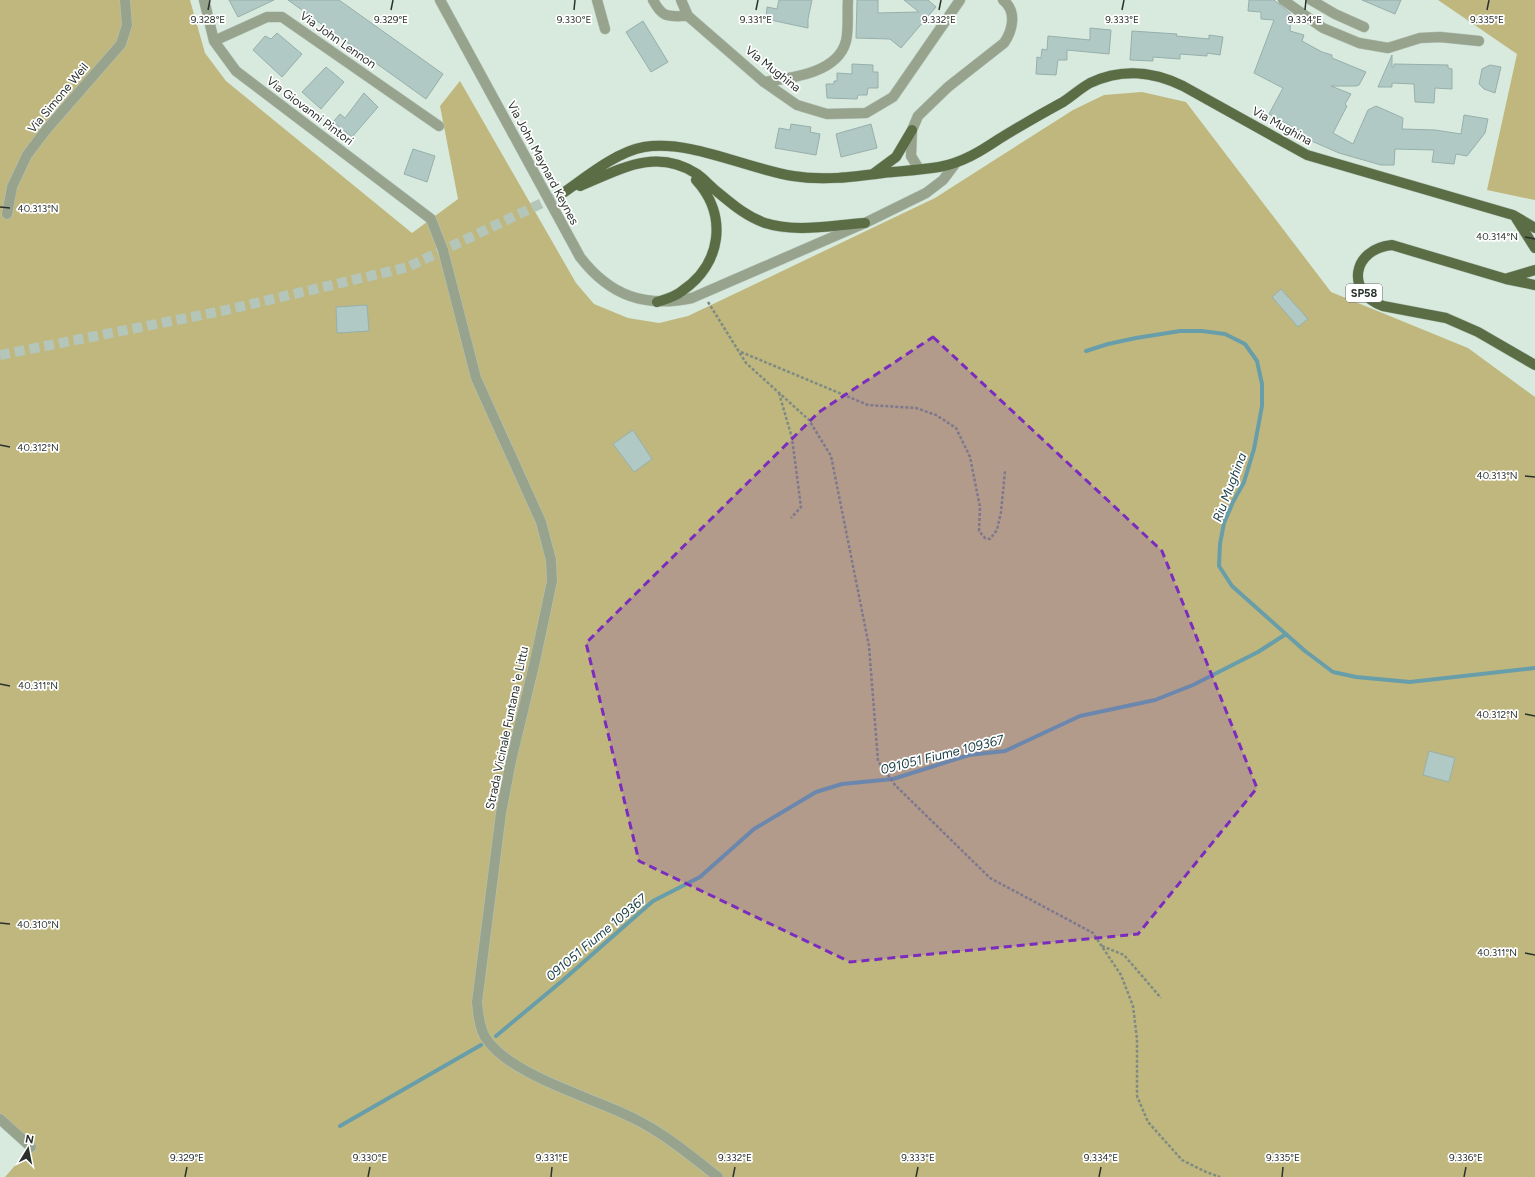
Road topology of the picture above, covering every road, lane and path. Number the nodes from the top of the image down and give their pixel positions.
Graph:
1 (125, 0) edge
2 (204, 0) edge
3 (440, 0) edge
4 (597, 0) edge
5 (653, 0) edge
6 (681, 0) edge
7 (848, 0) edge
8 (960, 0) edge
9 (1003, 0) edge
10 (1283, 0) edge
11 (1311, 0) edge
12 (688, 16) junction
13 (1364, 27) dead end
14 (605, 29) dead end
15 (1479, 41) dead end
16 (214, 42) junction
17 (764, 82) junction
18 (439, 126) dead end
19 (912, 130) junction
20 (665, 161) junction
21 (955, 164) junction
22 (919, 169) junction
23 (872, 174) junction
24 (7, 214) dead end
25 (1514, 215) junction
26 (431, 219) joint
27 (865, 223) junction
28 (1535, 228) edge
29 (1535, 248) edge
30 (1535, 270) edge
31 (1506, 279) junction
32 (1535, 285) edge
33 (702, 293) junction
34 (657, 302) junction
35 (741, 352) junction
36 (1535, 365) edge
37 (779, 393) junction
38 (1005, 471) dead end
39 (791, 518) dead end
40 (1102, 946) junction
41 (1161, 998) dead end
42 (0, 1119) edge
43 (31, 1148) dead end
44 (718, 1177) edge
45 (1220, 1177) edge

1 - 24 street, Via Simone Weil
2 - 16 street, Via Giovanni Pintori
3 - 34 street, Via John Maynard Keynes
4 - 14 street
5 - 12 street
6 - 12 street, Via Mughina
7 - 17 street
8 - 17 street, Via Mughina
9 - 19 street
10 - 15 street
11 - 13 street
12 - 17 street, Via Mughina
16 - 18 street, Via John Lennon
16 - 26 street, Via Giovanni Pintori
19 - 22 street
19 - 23 main road
20 - 23 main road, Via Mughina
20 - 27 main road
20 - 34 main road
21 - 22 main road, Via Mughina
21 - 25 main road, Via Mughina
21 - 27 street, Via John Maynard Keynes
22 - 23 main road, Via Mughina
25 - 28 main road, Via Mughina
25 - 29 main road
26 - 44 street, Strada Vicinale Funtana 'e Littu
27 - 33 street, Via John Maynard Keynes
30 - 31 main road
31 - 32 main road
31 - 36 main road, SP58
33 - 34 street, Via John Maynard Keynes
33 - 35 path
35 - 37 path
35 - 38 path
37 - 39 path
37 - 40 path
40 - 41 path
40 - 45 path
42 - 43 street

